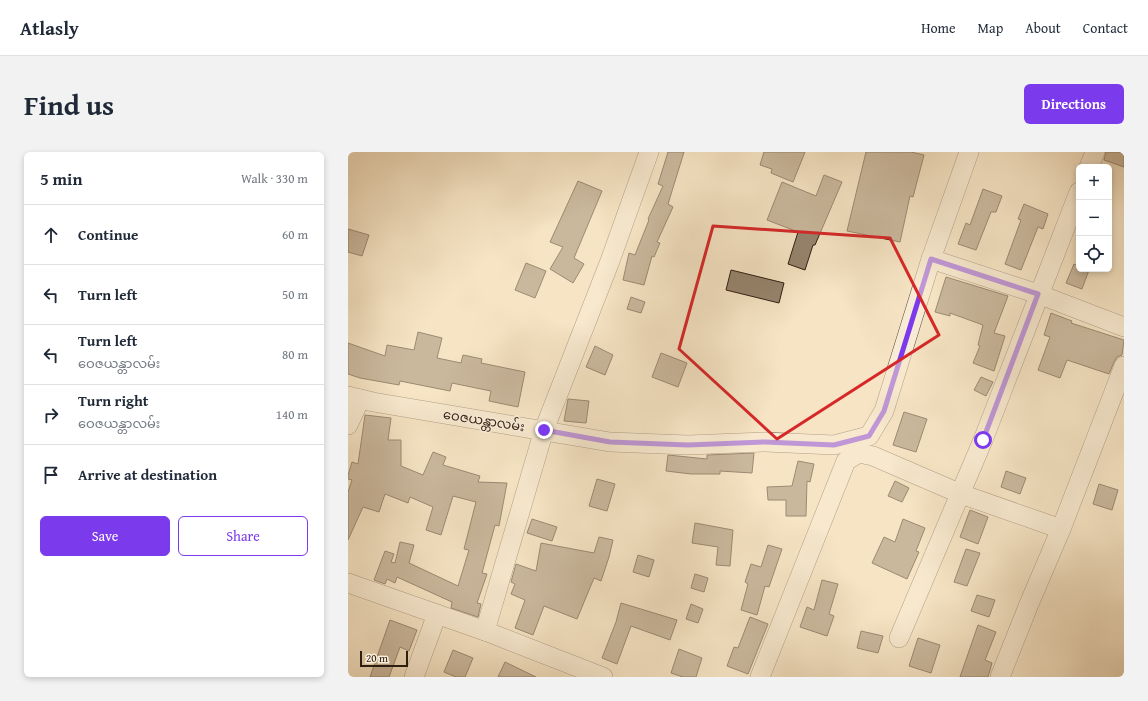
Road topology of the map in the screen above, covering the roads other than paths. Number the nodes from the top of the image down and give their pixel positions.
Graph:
1 (649, 152) edge
2 (969, 152) edge
3 (1095, 152) edge
4 (1090, 164) edge
5 (1076, 199) edge
6 (931, 259) junction
7 (1038, 294) junction
8 (1124, 326) edge
9 (1124, 366) edge
10 (354, 398) edge
11 (348, 425) edge
12 (544, 430) junction
13 (961, 494) junction
14 (1061, 530) junction
15 (348, 583) edge
16 (437, 614) junction
17 (485, 631) junction
18 (899, 638) dead end
19 (414, 677) edge
20 (603, 677) edge
21 (760, 677) edge
22 (1000, 677) edge

1 - 12 street
2 - 6 street, ဝေဇယန္တာလမ်း
3 - 4 street
5 - 7 street
6 - 7 street
6 - 12 street, ဝေဇယန္တာလမ်း
7 - 8 street
7 - 13 street
9 - 14 street
10 - 11 street
10 - 12 street, ဝေဇယန္တာလမ်း
12 - 17 street
13 - 14 street
13 - 18 street
13 - 21 street
14 - 22 street
15 - 16 street
16 - 17 street
16 - 19 street
17 - 20 street

